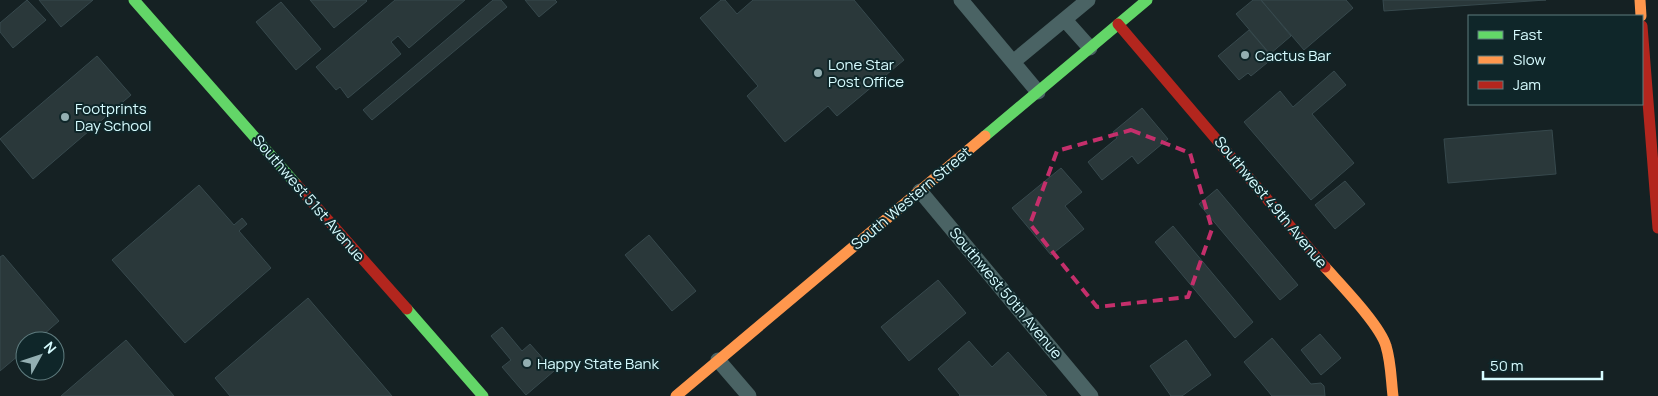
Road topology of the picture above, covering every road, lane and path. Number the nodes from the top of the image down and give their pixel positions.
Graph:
1 (134, 0) edge
2 (961, 0) edge
3 (1088, 0) edge
4 (1146, 0) edge
5 (1640, 0) edge
6 (1641, 15) edge
7 (1065, 20) junction
8 (1118, 24) junction
9 (1643, 39) edge
10 (1090, 48) junction
11 (1013, 62) junction
12 (1038, 92) junction
13 (920, 191) junction
14 (1658, 228) edge
15 (718, 360) junction
16 (483, 396) edge
17 (676, 396) edge
18 (749, 396) edge
19 (1091, 396) edge
20 (1393, 396) edge

1 - 16 street, Southwest 51st Avenue
2 - 11 street
3 - 7 street
4 - 8 street, South Western Street
5 - 6 street
7 - 10 street
7 - 11 street
8 - 10 street, South Western Street
8 - 20 street, Southwest 49th Avenue
9 - 14 street
10 - 12 street, South Western Street
11 - 12 street
12 - 13 street, South Western Street
13 - 15 street, South Western Street
13 - 19 street, Southwest 50th Avenue
15 - 17 street, South Western Street
15 - 18 street

